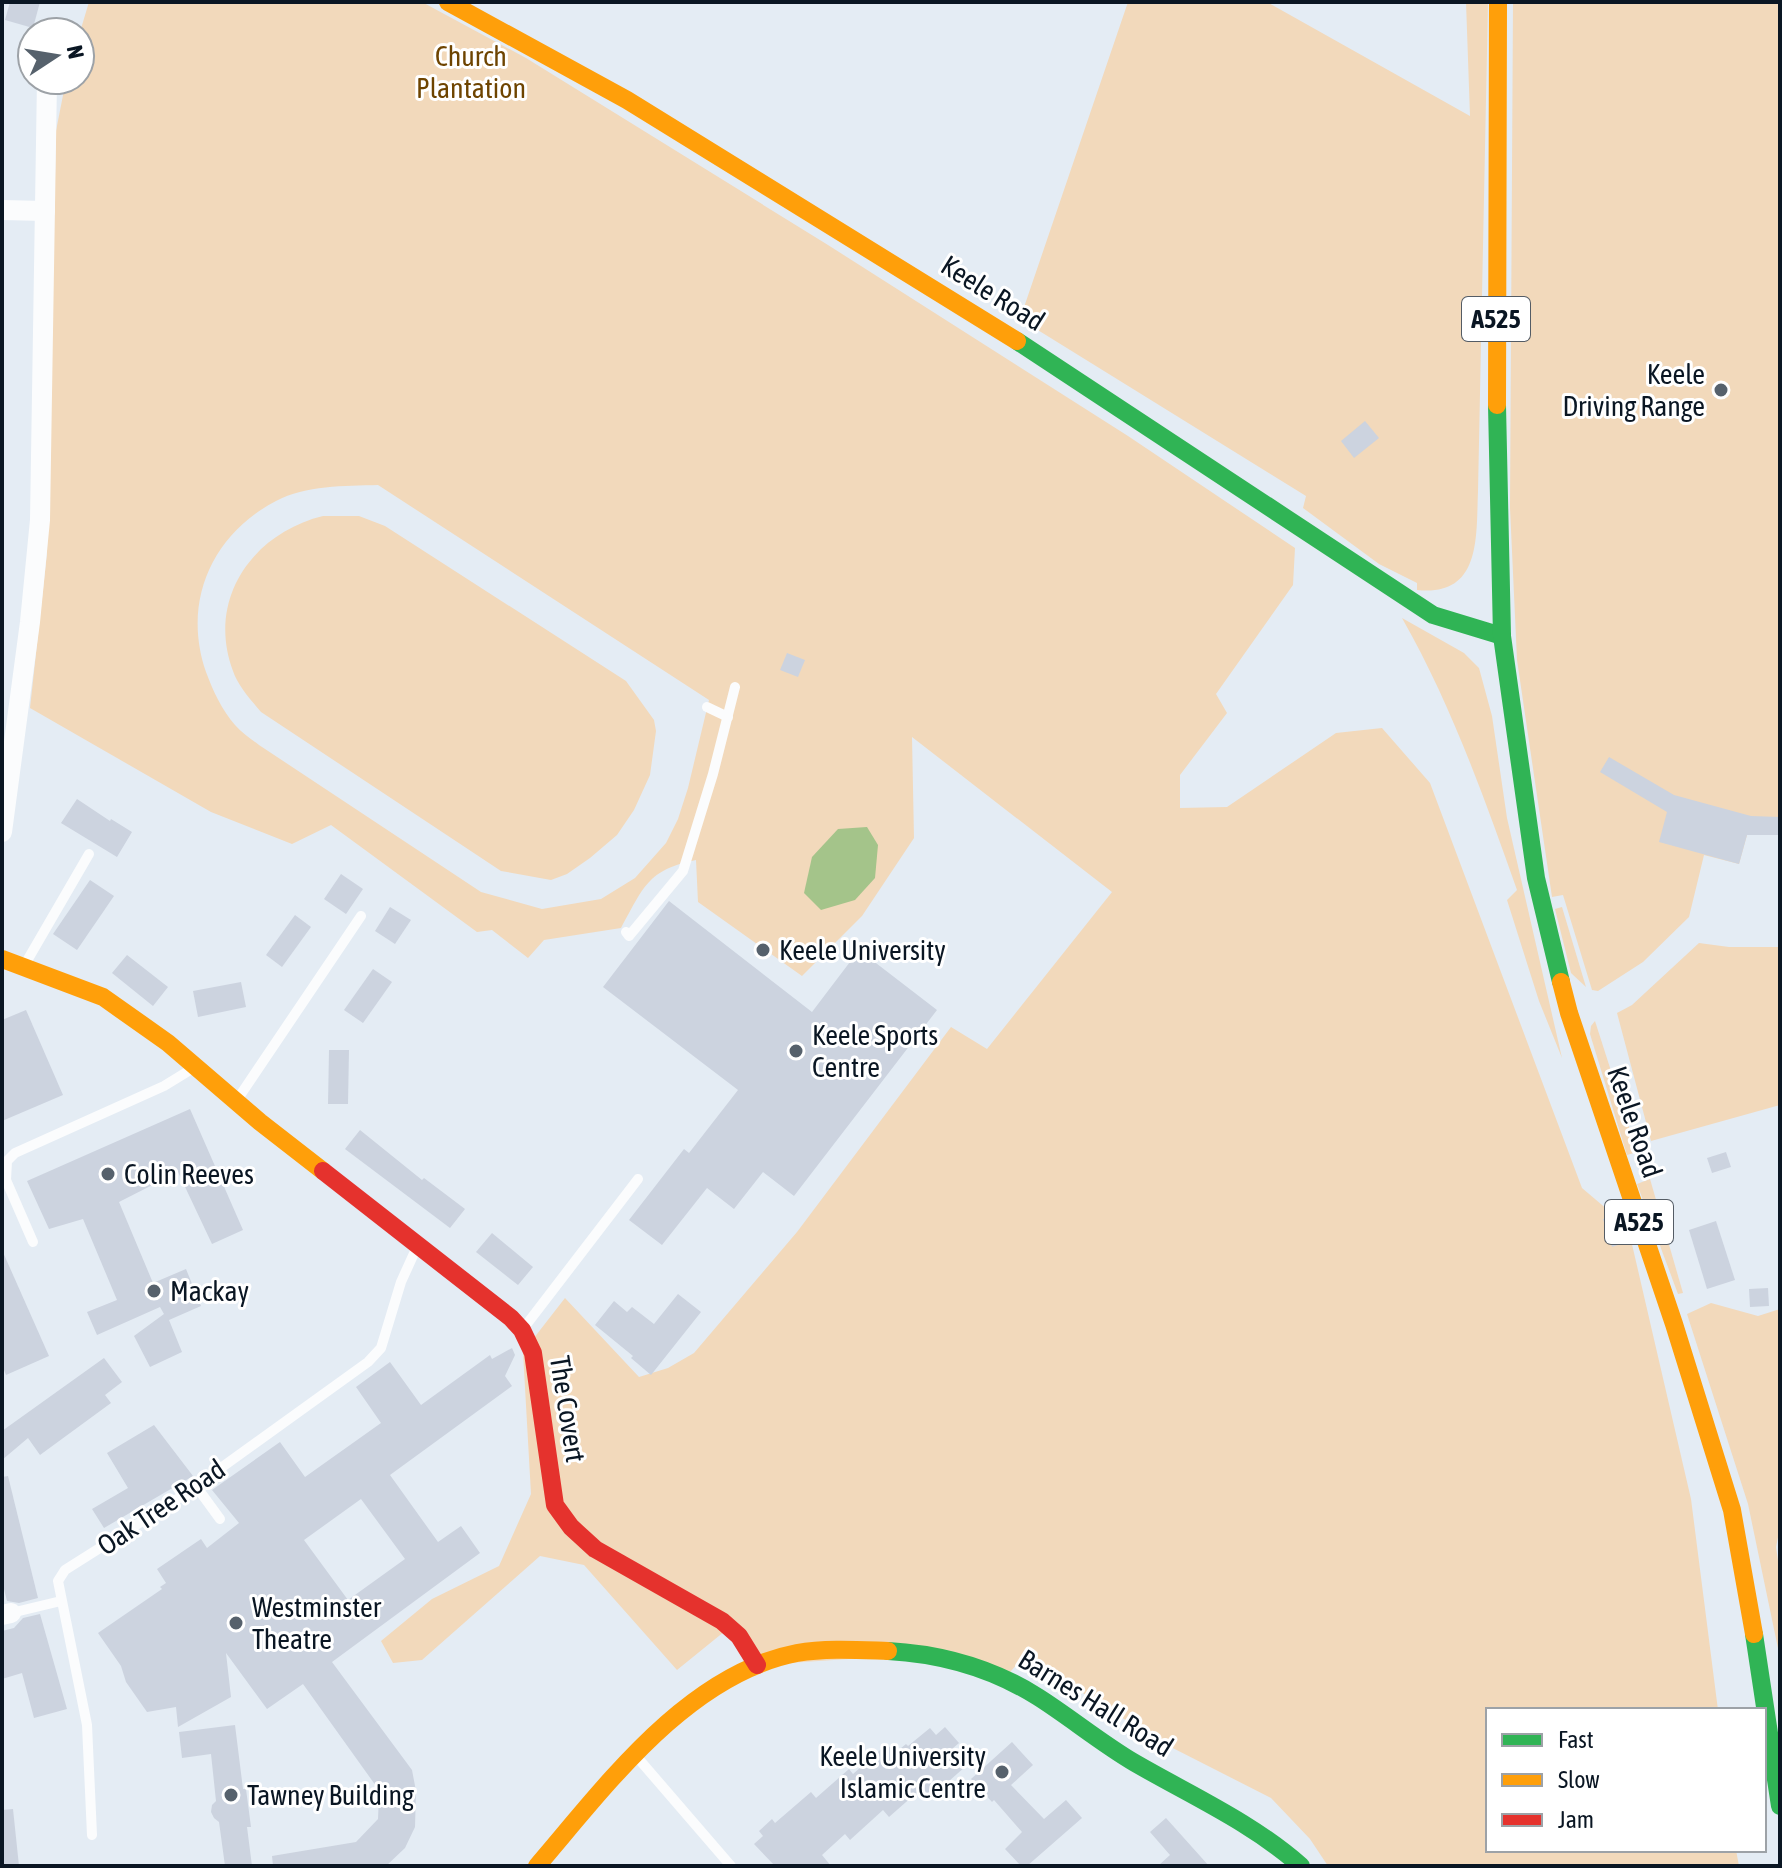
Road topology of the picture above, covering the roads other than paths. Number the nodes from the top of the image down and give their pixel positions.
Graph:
1 (448, 2) edge
2 (1498, 2) edge
3 (47, 96) edge
4 (2, 210) edge
5 (45, 211) junction
6 (1502, 636) junction
7 (735, 687) dead end
8 (707, 707) dead end
9 (728, 717) junction
10 (2, 832) edge
11 (89, 854) dead end
12 (361, 916) dead end
13 (626, 932) dead end
14 (2, 959) edge
15 (24, 966) junction
16 (196, 1066) junction
17 (235, 1102) junction
18 (638, 1179) dead end
19 (33, 1242) dead end
20 (418, 1243) junction
21 (522, 1330) junction
22 (196, 1486) junction
23 (220, 1519) dead end
24 (61, 1601) junction
25 (7, 1614) edge
26 (757, 1665) junction
27 (636, 1755) junction
28 (1780, 1806) edge
29 (92, 1835) dead end
30 (537, 1866) edge
31 (731, 1866) edge
32 (1301, 1866) edge

1 - 6 street, Keele Road
2 - 6 street, Keele Road / A525
3 - 5 street
4 - 5 street
5 - 10 street
6 - 28 street, Keele Road / A525
7 - 9 lane
8 - 9 lane
9 - 13 lane
11 - 15 lane
12 - 17 lane
14 - 15 street, The Covert
15 - 16 street, The Covert
16 - 17 street, The Covert
16 - 19 lane
17 - 20 street, The Covert
18 - 21 lane
20 - 21 street, The Covert
20 - 22 lane, Oak Tree Road
21 - 26 street, The Covert
22 - 23 lane
22 - 24 lane, Oak Tree Road
24 - 25 lane
24 - 29 lane, Oak Tree Road
26 - 27 street, Barnes Hall Road
26 - 32 street, Barnes Hall Road
27 - 30 street, Barnes Hall Road
27 - 31 lane

